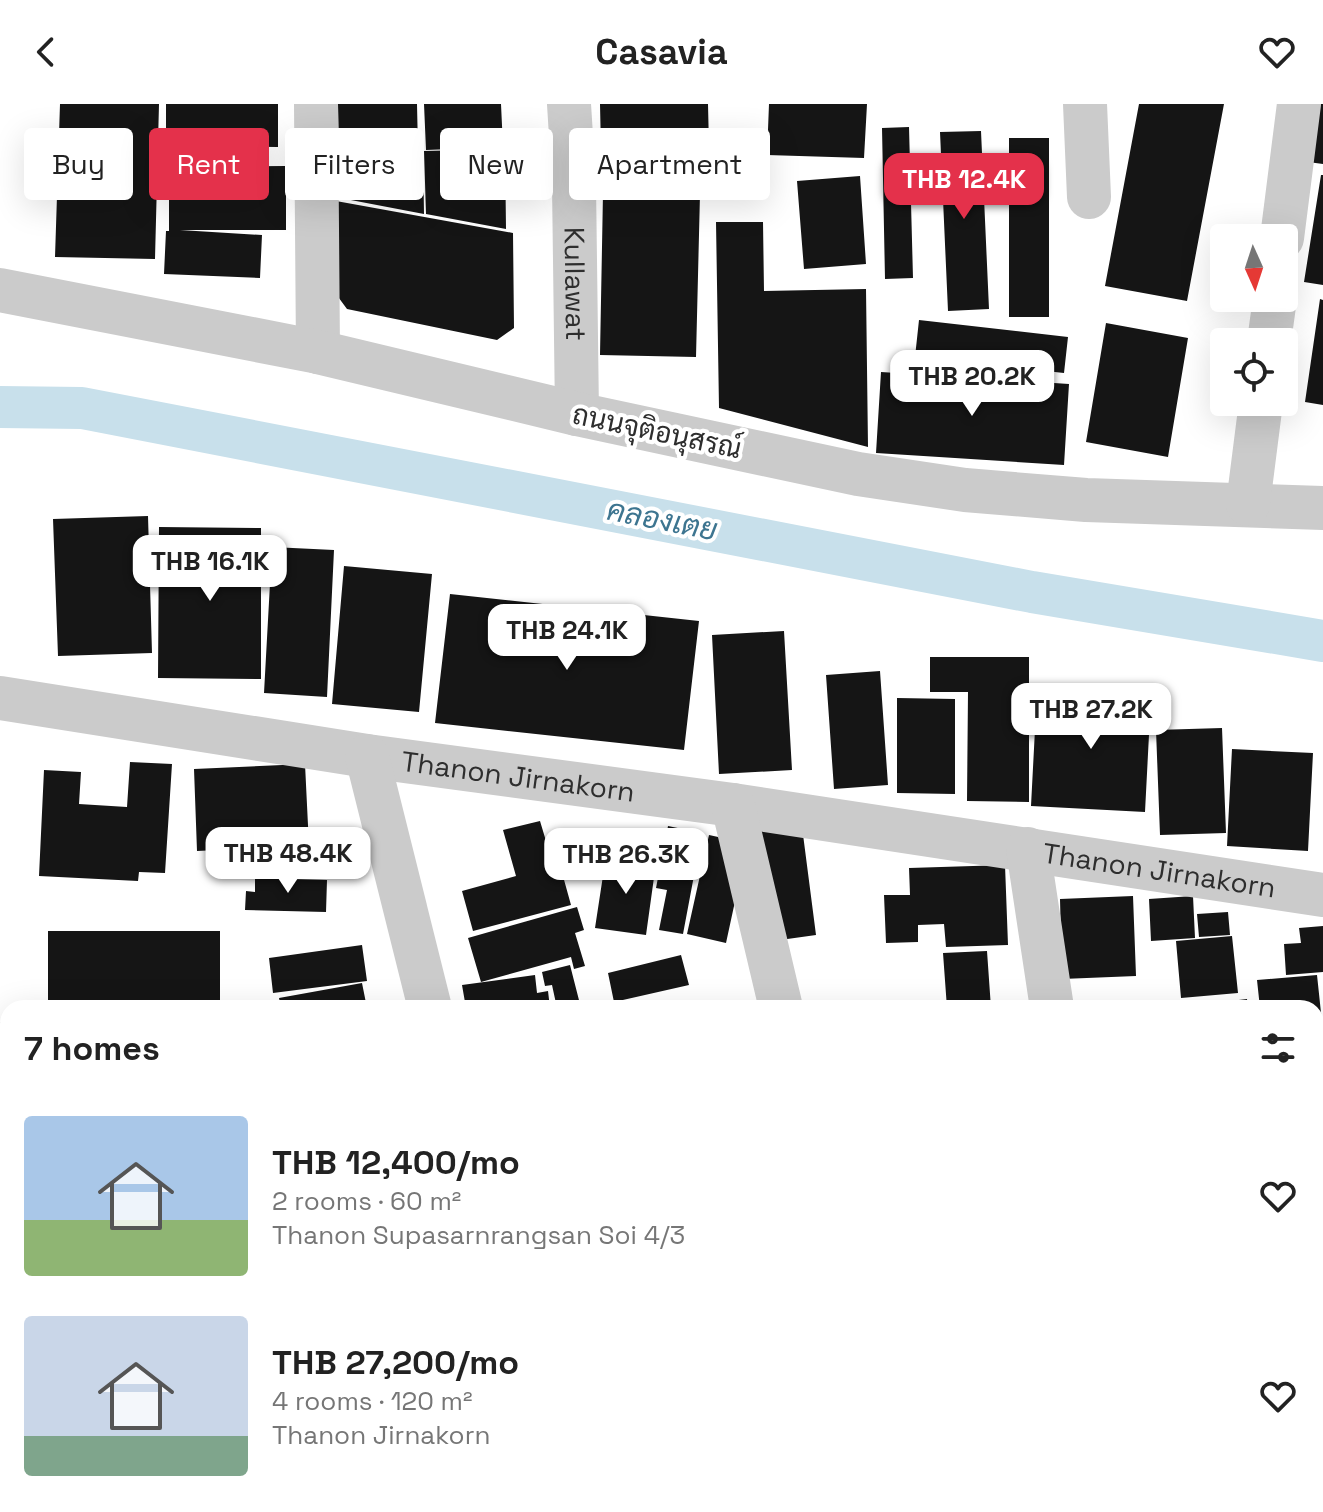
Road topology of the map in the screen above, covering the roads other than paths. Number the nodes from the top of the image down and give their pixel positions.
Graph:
1 (316, 104) edge
2 (569, 104) edge
3 (1085, 104) edge
4 (1299, 104) edge
5 (1089, 197) dead end
6 (1284, 224) edge
7 (0, 290) edge
8 (318, 352) junction
9 (577, 414) junction
10 (1259, 416) edge
11 (1248, 504) junction
12 (1323, 508) edge
13 (0, 698) edge
14 (367, 756) junction
15 (733, 805) junction
16 (1028, 849) junction
17 (1323, 895) edge
18 (428, 1000) edge
19 (779, 1000) edge
20 (1051, 1000) edge

1 - 8 street
2 - 9 street, Kullawat
3 - 5 street
4 - 6 street
7 - 8 street, ถนนจุติอนุสรณ์
8 - 9 street, ถนนจุติอนุสรณ์
9 - 11 street, ถนนจุติอนุสรณ์
10 - 11 street
11 - 12 street, ถนนจุติอนุสรณ์
13 - 14 street, Thanon Jirnakorn
14 - 15 street, Thanon Jirnakorn
14 - 18 street
15 - 16 street, Thanon Jirnakorn
15 - 19 street
16 - 17 street, Thanon Jirnakorn
16 - 20 street

